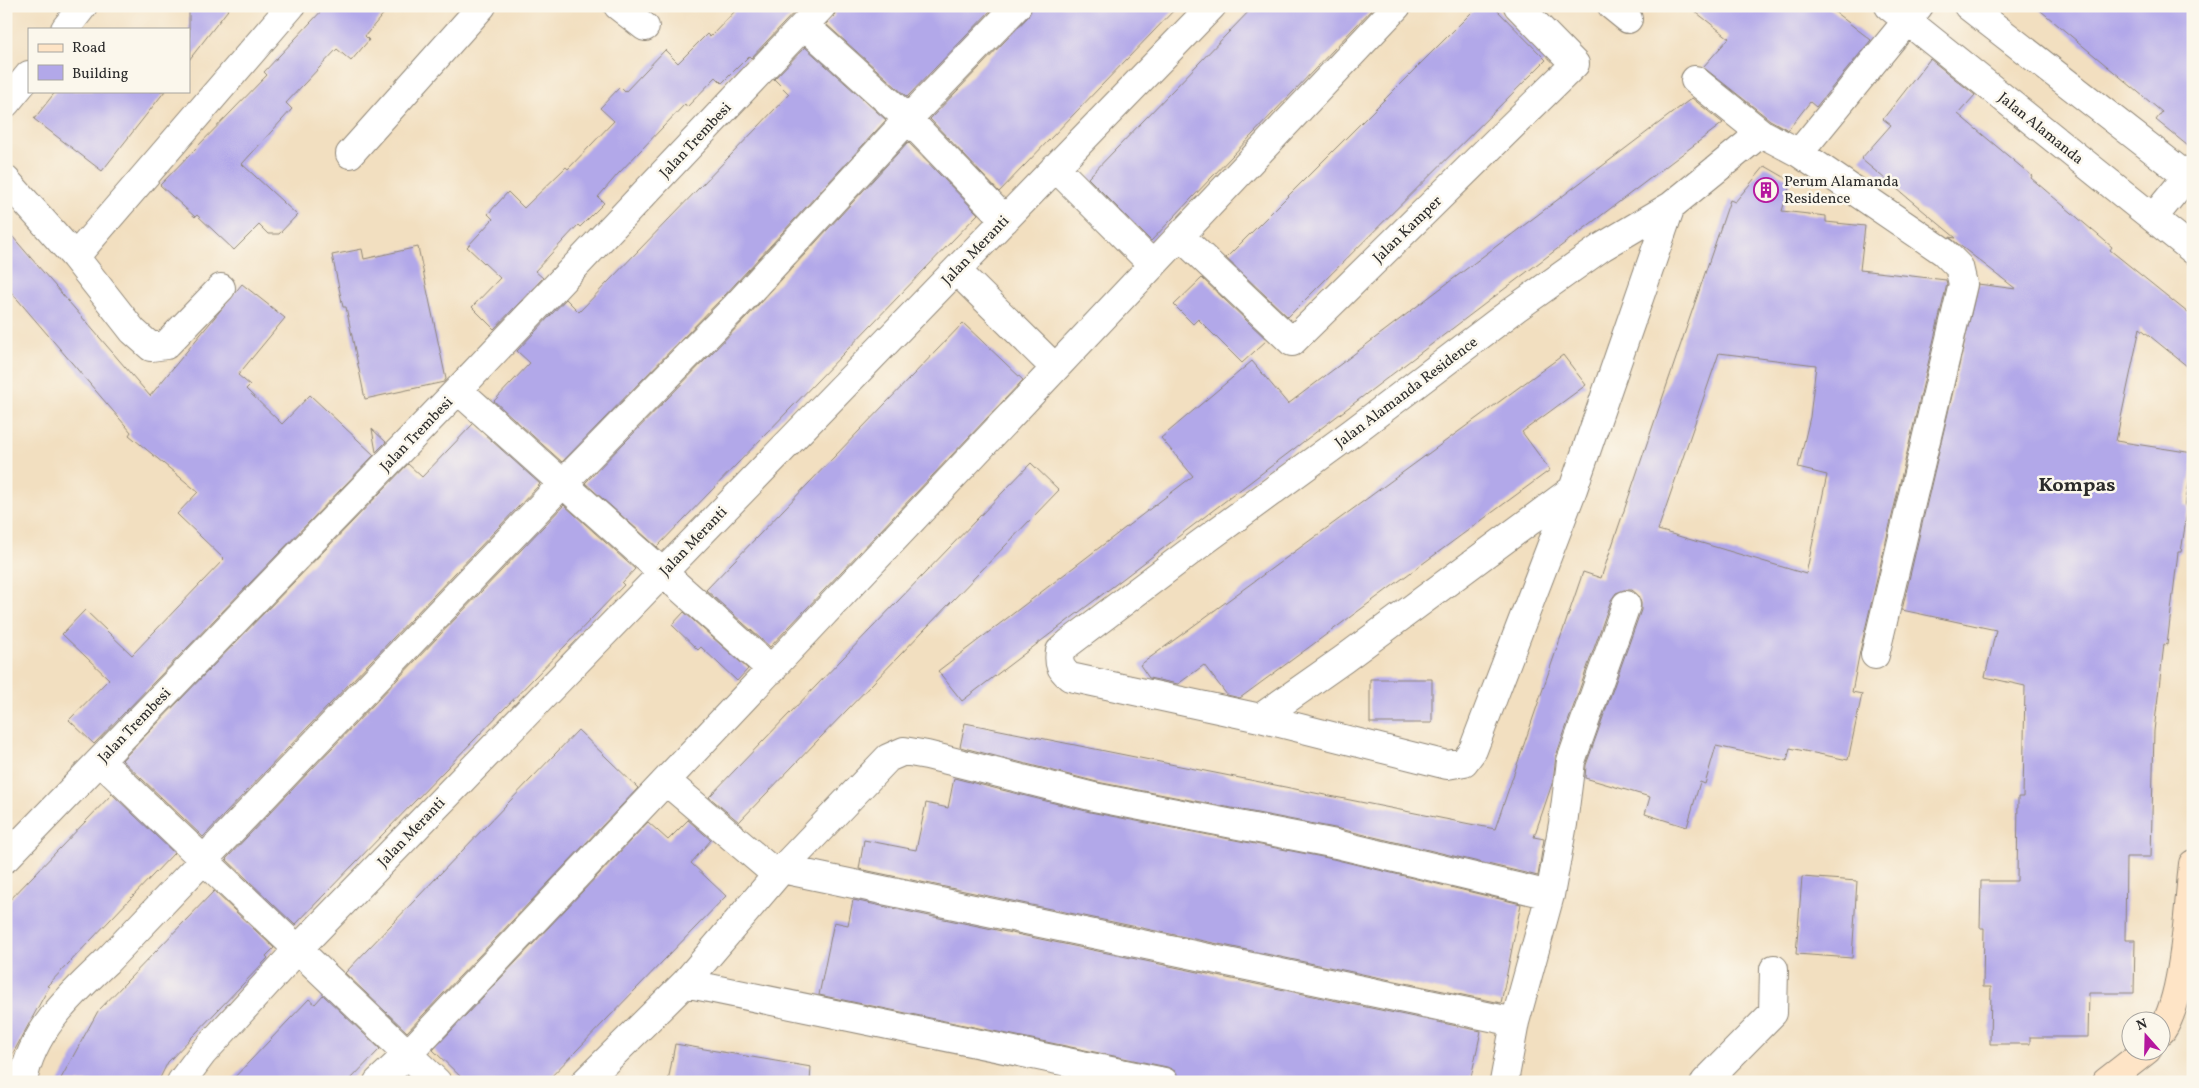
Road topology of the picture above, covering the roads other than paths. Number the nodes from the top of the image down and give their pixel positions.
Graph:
1 (83, 6) edge
2 (291, 6) edge
3 (482, 6) edge
4 (618, 6) edge
5 (1017, 6) edge
6 (1212, 6) edge
7 (1397, 6) edge
8 (1518, 6) edge
9 (1968, 6) edge
10 (1905, 11) edge
11 (813, 16) edge
12 (645, 27) dead end
13 (66, 28) edge
14 (28, 75) edge
15 (1695, 80) dead end
16 (6, 103) edge
17 (908, 119) junction
18 (1762, 133) junction
19 (1799, 153) junction
20 (350, 154) dead end
21 (1055, 168) junction
22 (2191, 176) edge
23 (6, 180) edge
24 (1671, 206) junction
25 (2153, 218) junction
26 (1005, 220) junction
27 (1180, 236) junction
28 (2193, 250) edge
29 (75, 257) junction
30 (1153, 265) junction
31 (956, 270) junction
32 (221, 288) dead end
33 (1056, 368) junction
34 (458, 390) junction
35 (562, 484) junction
36 (1573, 489) junction
37 (663, 573) junction
38 (1626, 604) dead end
39 (1875, 656) dead end
40 (772, 670) junction
41 (1260, 718) junction
42 (100, 761) junction
43 (666, 781) junction
44 (6, 858) edge
45 (204, 860) junction
46 (2193, 864) edge
47 (780, 872) junction
48 (1550, 895) junction
49 (2190, 923) edge
50 (298, 949) junction
51 (1774, 969) dead end
52 (685, 983) junction
53 (2172, 1012) edge
54 (1515, 1022) junction
55 (408, 1054) junction
56 (2135, 1060) edge
57 (23, 1082) edge
58 (181, 1082) edge
59 (378, 1082) edge
60 (437, 1082) edge
61 (585, 1082) edge
62 (1164, 1082) edge
63 (1504, 1082) edge
64 (1705, 1082) edge
65 (2106, 1082) edge

1 - 13 street
2 - 29 street
3 - 20 street
4 - 12 street
5 - 17 street
6 - 21 street, Jalan Meranti
7 - 27 street
8 - 27 street, Jalan Kamper
9 - 22 street
10 - 19 street
10 - 25 street, Jalan Alamanda
11 - 17 street
11 - 34 street, Jalan Trembesi
14 - 16 street
15 - 18 street
17 - 26 street
17 - 35 street
18 - 19 street
18 - 24 street, Jalan Alamanda Residence
19 - 39 street
21 - 26 street, Jalan Meranti
21 - 30 street
22 - 25 street
23 - 29 street
24 - 36 street
24 - 41 street, Jalan Alamanda Residence
25 - 28 street, Jalan Alamanda
26 - 31 street, Jalan Meranti
27 - 30 street
29 - 32 street
30 - 33 street
31 - 33 street
31 - 37 street, Jalan Meranti
33 - 40 street
34 - 35 street
34 - 42 street, Jalan Trembesi
35 - 37 street
35 - 45 street
36 - 41 street
36 - 41 street
37 - 40 street
37 - 50 street, Jalan Meranti
38 - 48 street
40 - 43 street
42 - 44 street, Jalan Trembesi
42 - 45 street
43 - 47 street
43 - 55 street
45 - 50 street
45 - 57 street
46 - 49 street
47 - 48 street
47 - 52 street
47 - 54 street
48 - 54 street
49 - 53 street
50 - 55 street
50 - 58 street, Jalan Meranti
51 - 64 street
52 - 61 street
52 - 62 street
54 - 63 street
55 - 59 street
55 - 60 street
56 - 65 street

